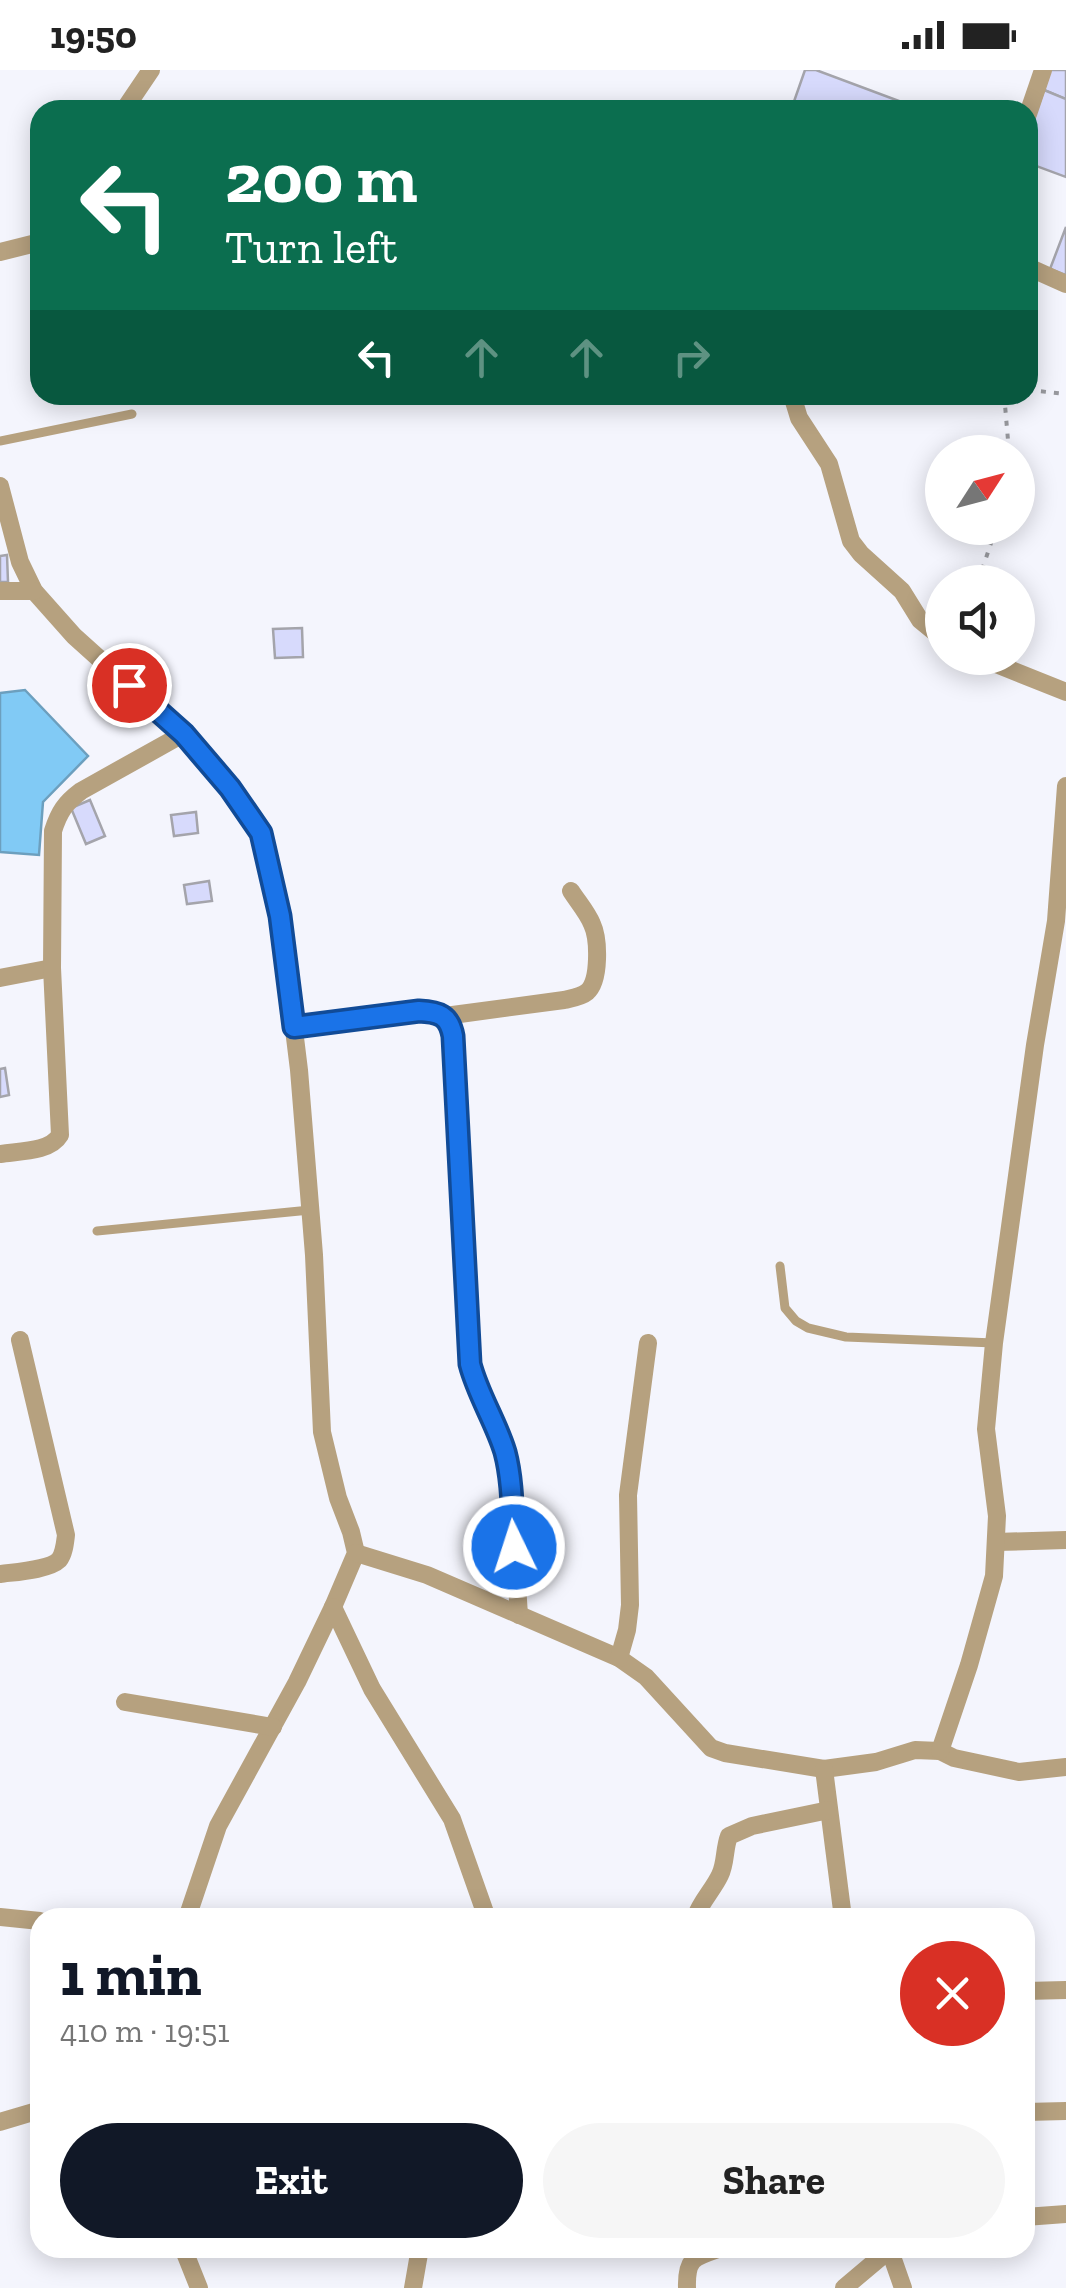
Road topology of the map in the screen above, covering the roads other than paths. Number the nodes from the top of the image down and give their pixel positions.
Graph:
1 (151, 70) edge
2 (1043, 70) edge
3 (131, 100) edge
4 (1033, 100) edge
5 (30, 244) edge
6 (0, 252) edge
7 (1038, 271) edge
8 (1066, 284) edge
9 (795, 405) edge
10 (132, 414) dead end
11 (0, 440) edge
12 (0, 486) edge
13 (0, 591) edge
14 (34, 591) junction
15 (925, 624) edge
16 (1023, 675) edge
17 (1066, 692) edge
18 (184, 734) junction
19 (1066, 786) edge
20 (571, 891) dead end
21 (52, 968) junction
22 (0, 978) edge
23 (444, 1016) junction
24 (294, 1027) junction
25 (0, 1154) edge
26 (310, 1210) junction
27 (97, 1231) dead end
28 (780, 1266) dead end
29 (20, 1340) dead end
30 (648, 1343) dead end
31 (994, 1343) junction
32 (1066, 1540) edge
33 (996, 1542) junction
34 (356, 1554) junction
35 (0, 1574) edge
36 (333, 1608) junction
37 (519, 1615) junction
38 (619, 1658) junction
39 (125, 1702) dead end
40 (273, 1727) junction
41 (940, 1751) junction
42 (1066, 1767) edge
43 (824, 1769) junction
44 (830, 1810) junction
45 (190, 1908) edge
46 (483, 1908) edge
47 (699, 1908) edge
48 (843, 1908) edge
49 (0, 1916) edge
50 (30, 1920) edge
51 (1066, 1990) edge
52 (1035, 1991) edge
53 (1066, 2110) edge
54 (1035, 2112) edge
55 (30, 2113) edge
56 (0, 2122) edge
57 (1066, 2214) edge
58 (1035, 2216) edge
59 (187, 2258) edge
60 (418, 2258) edge
61 (694, 2258) edge
62 (879, 2258) edge
63 (894, 2258) edge
64 (199, 2288) edge
65 (412, 2288) edge
66 (687, 2288) edge
67 (844, 2288) edge
68 (903, 2288) edge

1 - 3 street
2 - 4 street
5 - 6 street
7 - 8 street
9 - 15 street
10 - 11 lane
12 - 14 street
13 - 14 street
14 - 18 street
16 - 17 street
18 - 21 street
18 - 24 street
19 - 31 street
20 - 23 street
21 - 22 street
21 - 25 street
23 - 24 street
23 - 37 street
24 - 26 street
26 - 27 lane
26 - 34 street
28 - 31 lane
29 - 35 street
30 - 38 street
31 - 33 street
32 - 33 street
33 - 41 street
34 - 36 street
34 - 37 street
36 - 40 street
36 - 46 street
37 - 38 street
38 - 43 street
39 - 40 street
40 - 45 street
41 - 42 street
41 - 43 street
43 - 44 street
44 - 47 street
44 - 48 street
49 - 50 street
51 - 52 street
53 - 54 street
55 - 56 street
57 - 58 street
59 - 64 street
60 - 65 street
61 - 66 street
62 - 67 street
63 - 68 street

